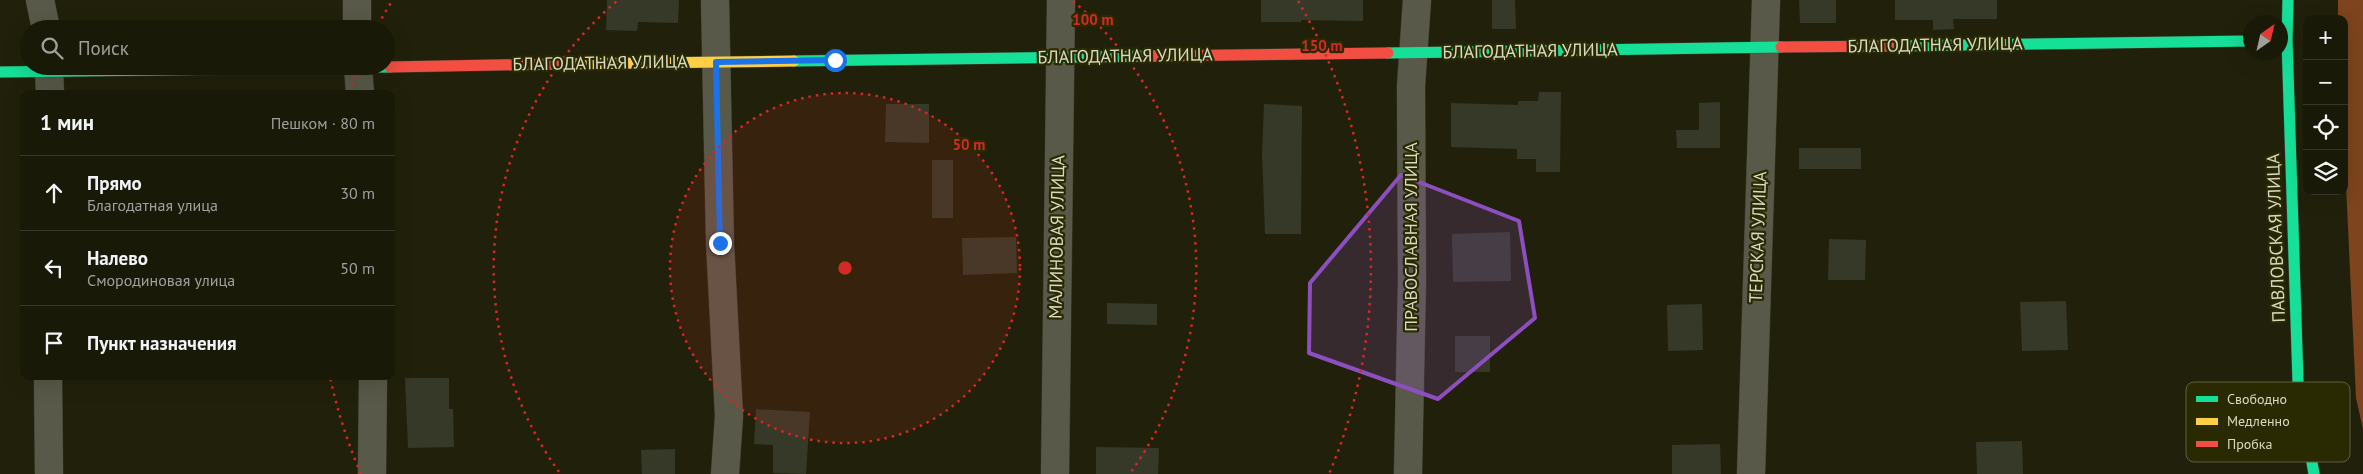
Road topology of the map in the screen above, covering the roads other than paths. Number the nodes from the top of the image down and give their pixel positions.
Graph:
1 (40, 0) edge
2 (357, 0) edge
3 (715, 0) edge
4 (1061, 0) edge
5 (1416, 0) edge
6 (1766, 0) edge
7 (2288, 0) edge
8 (2286, 15) edge
9 (44, 20) edge
10 (357, 20) edge
11 (2243, 40) edge
12 (1764, 47) junction
13 (1413, 52) junction
14 (1060, 57) junction
15 (2285, 60) edge
16 (716, 62) junction
17 (395, 66) edge
18 (0, 72) edge
19 (20, 74) edge
20 (29, 75) edge
21 (111, 75) edge
22 (359, 75) edge
23 (49, 77) edge
24 (360, 90) edge
25 (48, 380) edge
26 (374, 380) edge
27 (2298, 382) edge
28 (49, 474) edge
29 (372, 474) edge
30 (725, 474) edge
31 (1055, 474) edge
32 (1408, 474) edge
33 (1751, 474) edge

1 - 9 street
2 - 10 street
3 - 16 street
4 - 14 street, МАЛИНОВАЯ УЛИЦА
5 - 13 street, ПРАВОСЛАВНАЯ УЛИЦА
6 - 12 street, ТЕРСКАЯ УЛИЦА
7 - 8 street, ПАВЛОВСКАЯ УЛИЦА
11 - 12 street, БЛАГОДАТНАЯ УЛИЦА
12 - 13 street, БЛАГОДАТНАЯ УЛИЦА
12 - 33 street, ТЕРСКАЯ УЛИЦА
13 - 14 street, БЛАГОДАТНАЯ УЛИЦА
13 - 32 street, ПРАВОСЛАВНАЯ УЛИЦА
14 - 16 street, БЛАГОДАТНАЯ УЛИЦА
14 - 31 street, МАЛИНОВАЯ УЛИЦА
15 - 27 street, ПАВЛОВСКАЯ УЛИЦА
16 - 17 street, БЛАГОДАТНАЯ УЛИЦА
16 - 30 street
18 - 19 street, БЛАГОДАТНАЯ УЛИЦА
20 - 23 street, БЛАГОДАТНАЯ УЛИЦА
21 - 23 street, БЛАГОДАТНАЯ УЛИЦА
22 - 24 street
25 - 28 street
26 - 29 street

